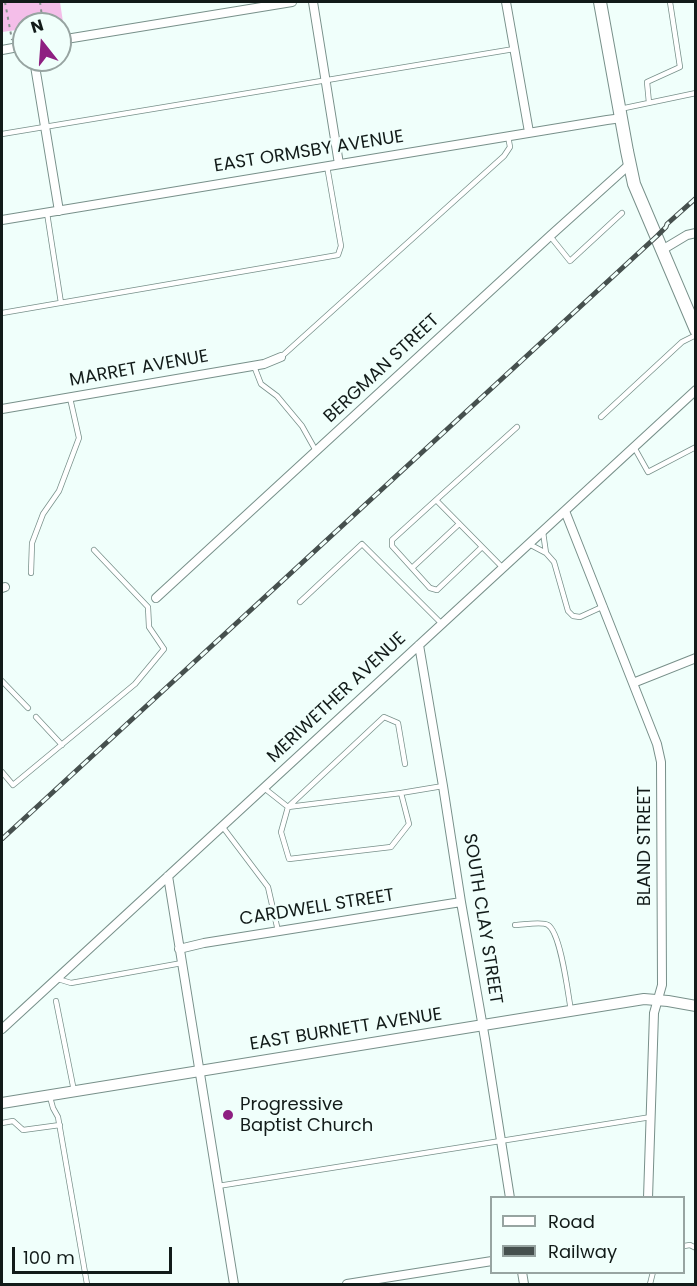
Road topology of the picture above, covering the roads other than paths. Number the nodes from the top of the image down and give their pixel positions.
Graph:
1 (292, 2) edge
2 (313, 2) edge
3 (506, 2) edge
4 (602, 2) edge
5 (670, 2) edge
6 (72, 38) edge
7 (514, 49) junction
8 (36, 72) edge
9 (326, 80) junction
10 (696, 93) edge
11 (649, 103) junction
12 (621, 113) junction
13 (45, 127) junction
14 (529, 132) junction
15 (2, 134) edge
16 (508, 136) junction
17 (339, 164) junction
18 (630, 164) junction
19 (327, 166) junction
20 (59, 211) junction
21 (46, 213) junction
22 (622, 213) dead end
23 (2, 220) edge
24 (696, 233) edge
25 (549, 236) junction
26 (662, 250) junction
27 (61, 303) junction
28 (2, 313) edge
29 (692, 316) edge
30 (696, 330) edge
31 (696, 335) edge
32 (281, 357) joint
33 (255, 366) junction
34 (696, 390) edge
35 (70, 398) junction
36 (2, 409) edge
37 (601, 417) dead end
38 (517, 427) dead end
39 (634, 447) junction
40 (696, 447) edge
41 (316, 451) junction
42 (436, 500) junction
43 (565, 511) junction
44 (459, 524) junction
45 (543, 531) junction
46 (529, 544) junction
47 (482, 547) junction
48 (94, 550) dead end
49 (546, 553) junction
50 (412, 568) junction
51 (503, 568) junction
52 (31, 573) dead end
53 (156, 598) joint
54 (300, 602) dead end
55 (604, 606) junction
56 (148, 607) junction
57 (442, 624) junction
58 (419, 645) junction
59 (696, 658) edge
60 (2, 681) edge
61 (633, 683) junction
62 (28, 708) dead end
63 (36, 717) dead end
64 (62, 745) junction
65 (405, 764) dead end
66 (2, 772) edge
67 (443, 786) junction
68 (264, 788) junction
69 (401, 793) junction
70 (288, 807) junction
71 (222, 826) junction
72 (168, 876) junction
73 (461, 902) junction
74 (515, 925) dead end
75 (278, 931) junction
76 (179, 949) junction
77 (182, 963) junction
78 (57, 978) junction
79 (658, 1000) junction
80 (56, 1001) dead end
81 (696, 1006) edge
82 (571, 1011) junction
83 (483, 1025) junction
84 (2, 1029) edge
85 (199, 1071) junction
86 (74, 1091) junction
87 (50, 1095) junction
88 (2, 1103) edge
89 (651, 1117) junction
90 (2, 1123) edge
91 (60, 1125) junction
92 (500, 1141) junction
93 (218, 1186) junction
94 (510, 1196) edge
95 (648, 1196) edge
96 (490, 1261) edge
97 (87, 1284) edge
98 (234, 1284) edge
99 (347, 1284) edge

1 - 6 street
2 - 9 street
3 - 7 street
4 - 12 main road
5 - 11 lane
7 - 9 lane
7 - 14 street
8 - 13 street
9 - 13 lane
9 - 17 street
10 - 11 lane
11 - 12 lane
12 - 14 street, EAST ORMSBY AVENUE
12 - 18 main road
13 - 15 lane
13 - 20 street
14 - 16 street, EAST ORMSBY AVENUE
16 - 17 street, EAST ORMSBY AVENUE
16 - 32 lane
17 - 19 street, EAST ORMSBY AVENUE
18 - 25 street, BERGMAN STREET
18 - 26 main road
19 - 20 street, EAST ORMSBY AVENUE
19 - 27 lane
20 - 21 street, EAST ORMSBY AVENUE
21 - 23 street, EAST ORMSBY AVENUE
21 - 27 lane
22 - 25 lane
24 - 26 street
25 - 41 street, BERGMAN STREET
26 - 29 main road
27 - 28 lane
29 - 30 main road
31 - 37 lane
32 - 33 street, MARRET AVENUE
33 - 35 street, MARRET AVENUE
33 - 41 lane
34 - 39 street, MERIWETHER AVENUE
35 - 36 street, MARRET AVENUE
35 - 52 lane
38 - 42 lane
39 - 40 lane
39 - 43 street, MERIWETHER AVENUE
41 - 53 street, BERGMAN STREET
42 - 44 lane
42 - 50 lane
43 - 45 street, MERIWETHER AVENUE
43 - 55 street, BLAND STREET
44 - 47 lane
44 - 50 lane
45 - 46 street, MERIWETHER AVENUE
45 - 49 lane
46 - 49 lane
46 - 51 street, MERIWETHER AVENUE
47 - 50 lane
47 - 51 lane
48 - 56 lane
49 - 55 lane
51 - 57 street, MERIWETHER AVENUE
53 - 56 lane
54 - 57 lane
55 - 61 street, BLAND STREET
56 - 64 lane
57 - 58 street, MERIWETHER AVENUE
58 - 67 street, SOUTH CLAY STREET
58 - 68 street, MERIWETHER AVENUE
59 - 61 street
60 - 62 lane
61 - 79 street, BLAND STREET
63 - 64 lane
64 - 66 lane
65 - 70 lane
67 - 69 lane
67 - 73 street, SOUTH CLAY STREET
68 - 70 lane
68 - 71 street, MERIWETHER AVENUE
69 - 70 lane
69 - 70 lane
71 - 72 street, MERIWETHER AVENUE
71 - 75 lane
72 - 76 street
72 - 78 street, MERIWETHER AVENUE
73 - 75 street, CARDWELL STREET
73 - 83 street, SOUTH CLAY STREET
74 - 82 lane
75 - 76 street, CARDWELL STREET
76 - 77 street
77 - 78 lane
77 - 85 street
78 - 84 street, MERIWETHER AVENUE
79 - 81 street, EAST BURNETT AVENUE
79 - 82 street, EAST BURNETT AVENUE
79 - 89 street, BLAND STREET
80 - 86 lane
82 - 83 street, EAST BURNETT AVENUE
83 - 85 street, EAST BURNETT AVENUE
83 - 92 street, SOUTH CLAY STREET
85 - 86 street, EAST BURNETT AVENUE
85 - 93 street
86 - 87 street, EAST BURNETT AVENUE
87 - 88 street, EAST BURNETT AVENUE
87 - 91 lane
89 - 92 lane
89 - 95 street, BLAND STREET
90 - 91 lane
91 - 97 lane
92 - 93 lane
92 - 94 street, SOUTH CLAY STREET
93 - 98 street
96 - 99 street

